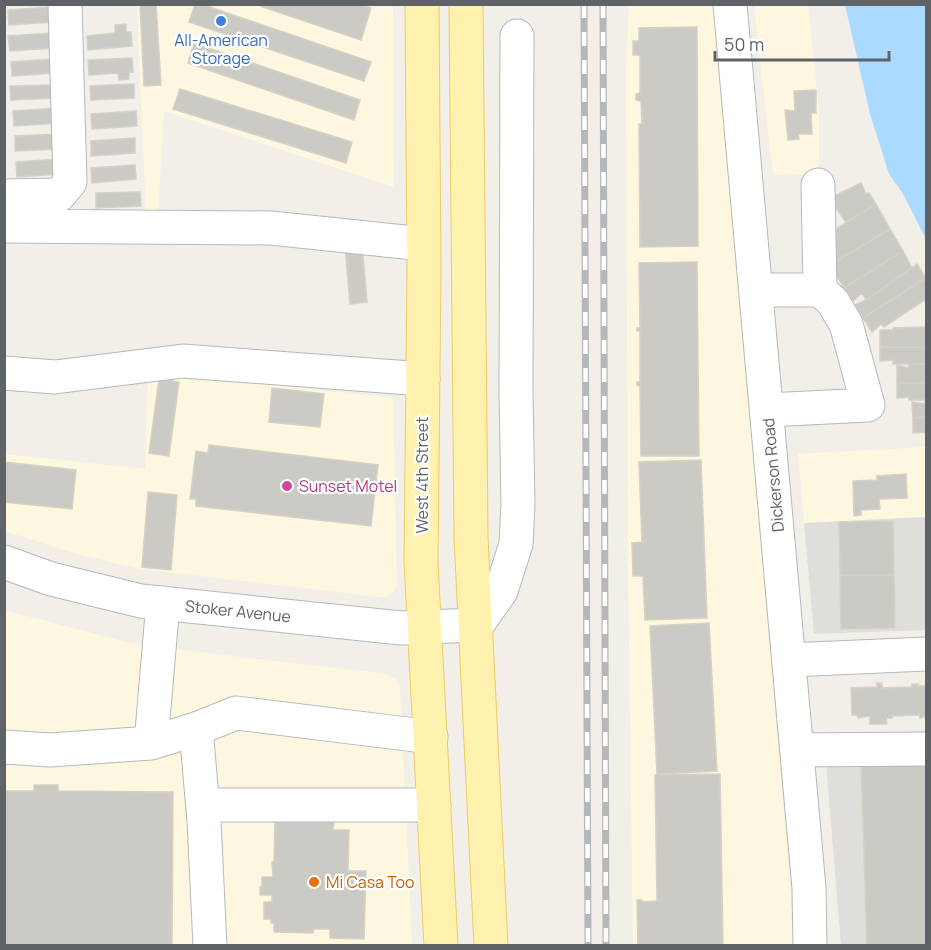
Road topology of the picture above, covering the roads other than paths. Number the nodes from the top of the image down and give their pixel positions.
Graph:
1 (65, 4) edge
2 (422, 4) edge
3 (466, 4) edge
4 (730, 4) edge
5 (517, 36) dead end
6 (818, 185) dead end
7 (4, 196) edge
8 (4, 226) edge
9 (423, 244) junction
10 (756, 290) junction
11 (820, 290) junction
12 (4, 373) edge
13 (423, 379) junction
14 (767, 410) junction
15 (4, 562) edge
16 (163, 603) junction
17 (477, 625) junction
18 (425, 628) junction
19 (927, 654) edge
20 (789, 660) junction
21 (196, 729) junction
22 (430, 737) junction
23 (151, 743) junction
24 (4, 747) edge
25 (927, 749) edge
26 (797, 750) junction
27 (203, 804) junction
28 (434, 805) junction
29 (210, 945) edge
30 (441, 945) edge
31 (491, 945) edge
32 (810, 945) edge

1 - 7 street
2 - 9 main road, West 4th Street
3 - 17 main road
4 - 10 street, Dickerson Road
5 - 17 street
6 - 11 street
8 - 9 street
9 - 13 main road, West 4th Street
10 - 11 street
10 - 14 street, Dickerson Road
11 - 14 street
12 - 13 street
13 - 18 main road, West 4th Street
14 - 20 street, Dickerson Road
15 - 16 street, Stoker Avenue
16 - 18 street, Stoker Avenue
16 - 23 street
17 - 18 street, Stoker Avenue
17 - 31 main road
18 - 22 main road, West 4th Street
19 - 20 street
20 - 26 street, Dickerson Road
21 - 22 street
21 - 23 street
21 - 27 street
22 - 28 main road, West 4th Street
23 - 24 street
25 - 26 street
26 - 32 street, Dickerson Road
27 - 28 street
27 - 29 street
28 - 30 main road, West 4th Street

